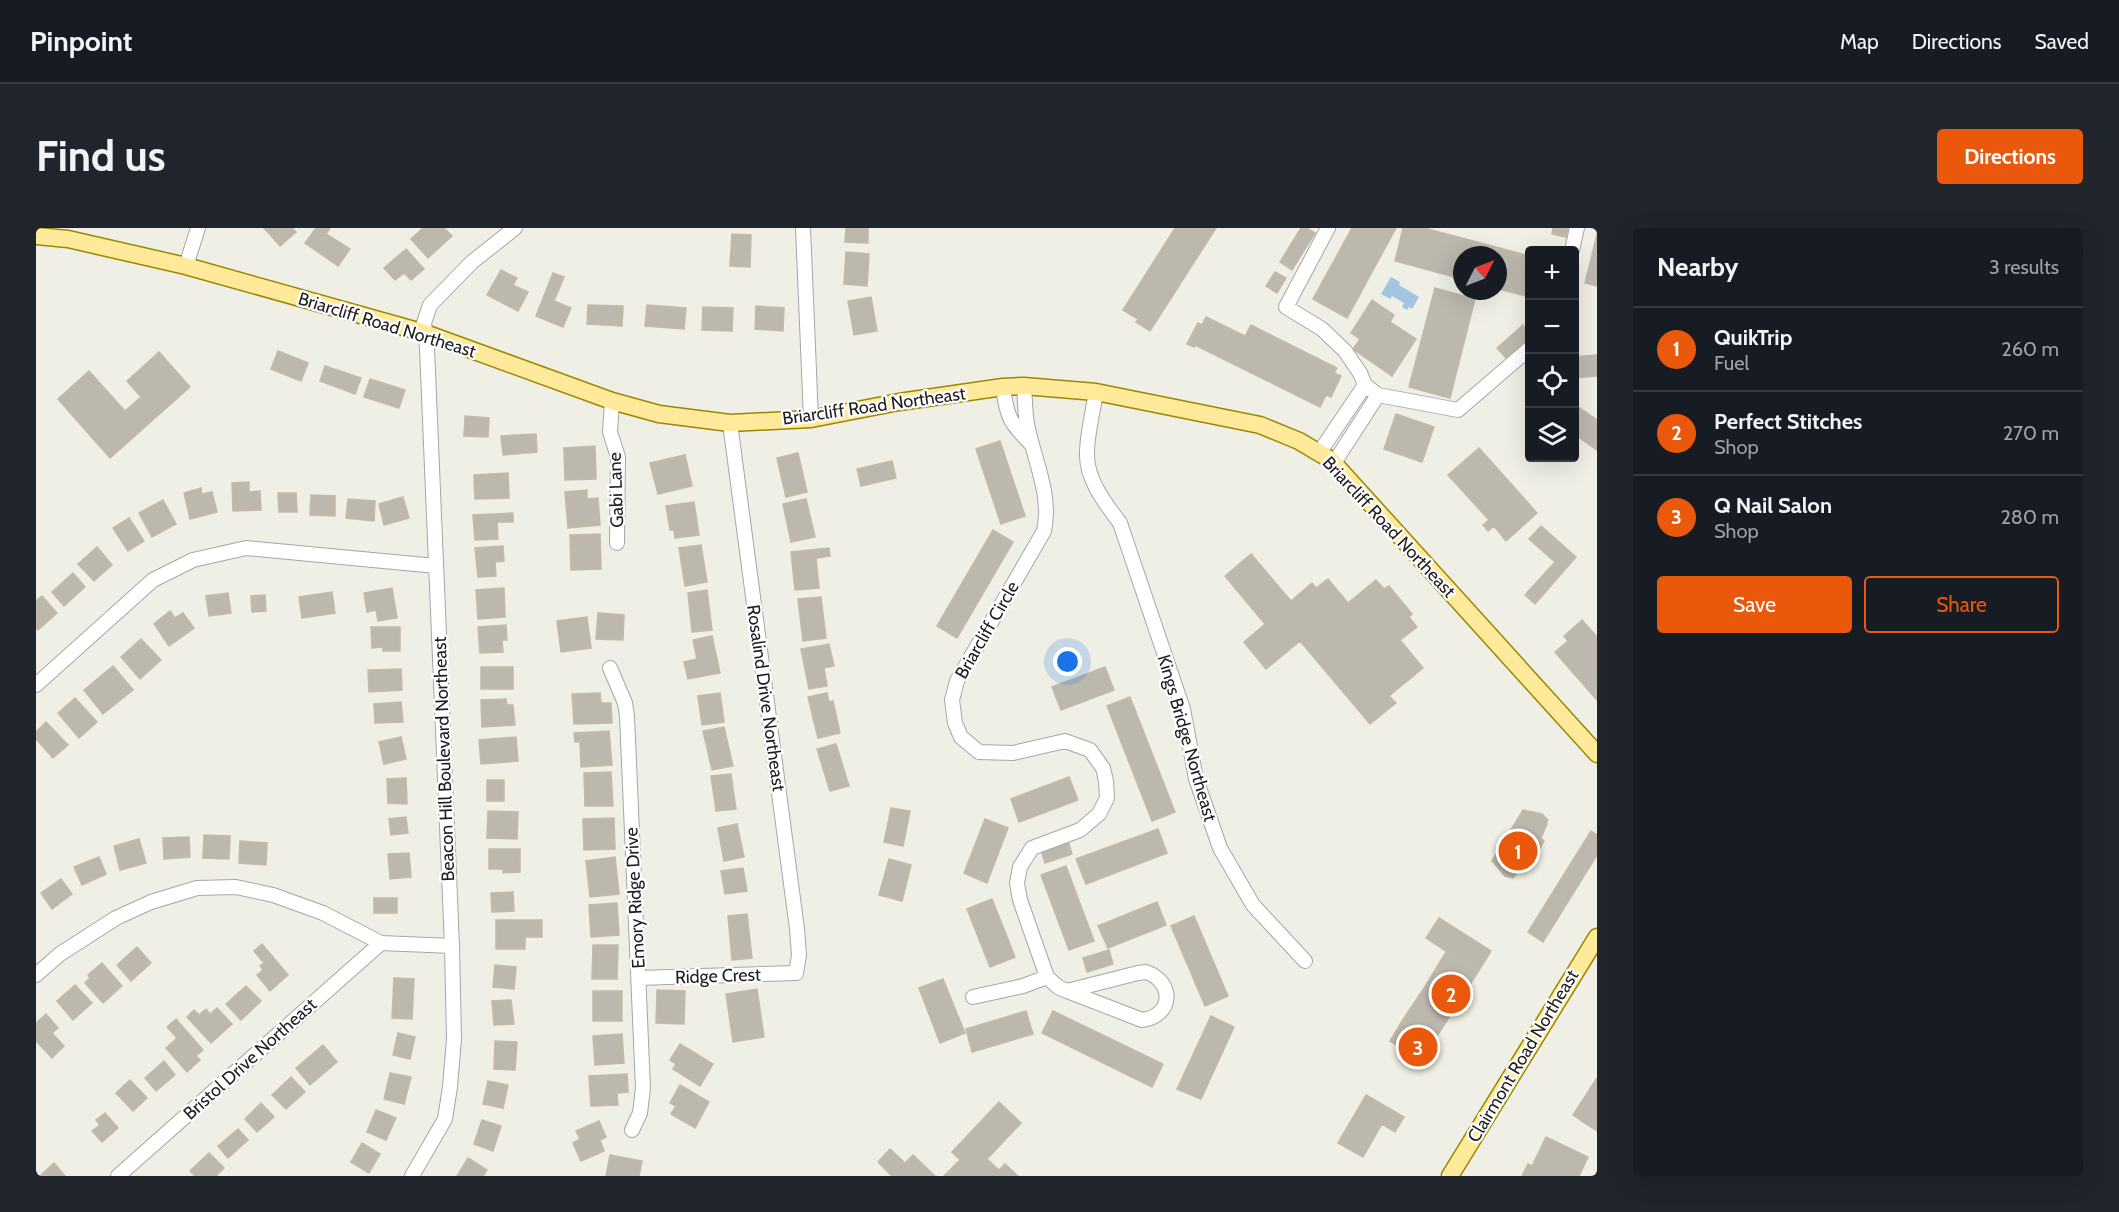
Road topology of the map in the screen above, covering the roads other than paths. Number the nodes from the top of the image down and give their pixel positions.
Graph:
1 (198, 228) edge
2 (515, 228) edge
3 (803, 228) edge
4 (1328, 228) edge
5 (1576, 228) edge
6 (36, 236) edge
7 (1573, 246) edge
8 (186, 266) junction
9 (425, 333) junction
10 (1525, 352) edge
11 (1365, 385) junction
12 (1024, 386) junction
13 (1003, 387) junction
14 (1096, 392) junction
15 (1378, 395) junction
16 (612, 400) junction
17 (1349, 409) junction
18 (811, 419) junction
19 (1363, 419) junction
20 (730, 423) junction
21 (1032, 445) junction
22 (1319, 453) junction
23 (1334, 464) junction
24 (617, 543) dead end
25 (436, 566) junction
26 (610, 668) dead end
27 (36, 685) edge
28 (1597, 754) edge
29 (1597, 937) edge
30 (381, 943) junction
31 (452, 946) junction
32 (1305, 962) dead end
33 (796, 973) joint
34 (36, 975) edge
35 (639, 978) junction
36 (1047, 978) junction
37 (1067, 991) junction
38 (973, 997) dead end
39 (632, 1130) dead end
40 (118, 1176) edge
41 (412, 1176) edge
42 (1450, 1176) edge

1 - 8 street
2 - 9 street, Beacon Hill Boulevard Northeast
3 - 18 street
4 - 11 street
5 - 7 street
6 - 8 main road, Briarcliff Road Northeast
8 - 9 main road, Briarcliff Road Northeast
9 - 16 main road, Briarcliff Road Northeast
9 - 25 street, Beacon Hill Boulevard Northeast
10 - 15 street
11 - 15 street
11 - 17 street
12 - 13 main road, Briarcliff Road Northeast
12 - 14 main road, Briarcliff Road Northeast
12 - 21 street, Briarcliff Circle
13 - 18 main road, Briarcliff Road Northeast
13 - 21 street, Briarcliff Circle
14 - 22 main road, Briarcliff Road Northeast
14 - 32 street, Kings Bridge Northeast
15 - 19 street
16 - 20 main road, Briarcliff Road Northeast
16 - 24 street, Gabi Lane
17 - 19 street
17 - 22 street
18 - 20 main road, Briarcliff Road Northeast
19 - 23 street
20 - 33 street, Rosalind Drive Northeast
21 - 36 street, Briarcliff Circle
22 - 23 main road, Briarcliff Road Northeast
23 - 28 main road, Briarcliff Road Northeast
25 - 27 street
25 - 31 street, Beacon Hill Boulevard Northeast
26 - 35 street, Emory Ridge Drive
29 - 42 main road, Clairmont Road Northeast
30 - 31 street
30 - 34 street
30 - 40 street, Bristol Drive Northeast
31 - 41 street, Beacon Hill Boulevard Northeast
33 - 35 street, Ridge Crest
35 - 39 street, Emory Ridge Drive
36 - 37 street
36 - 38 street
37 - 37 street

